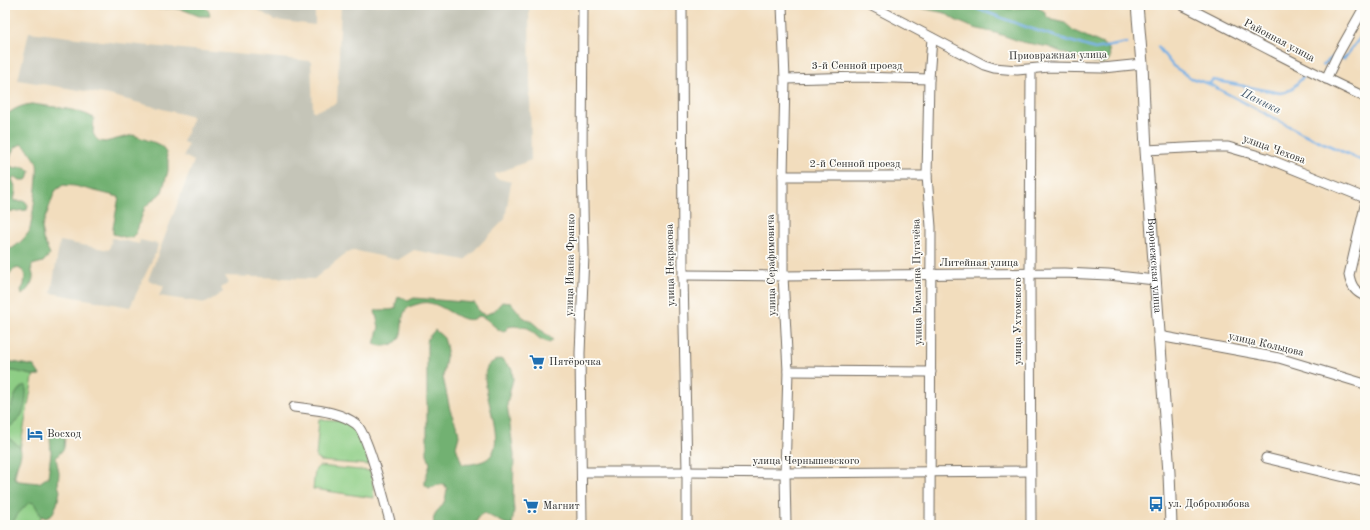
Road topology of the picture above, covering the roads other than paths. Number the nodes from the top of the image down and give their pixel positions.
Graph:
1 (583, 5) edge
2 (682, 5) edge
3 (782, 5) edge
4 (870, 5) edge
5 (1137, 5) edge
6 (1182, 5) edge
7 (1365, 6) edge
8 (932, 38) junction
9 (1142, 64) junction
10 (1031, 70) junction
11 (784, 79) junction
12 (929, 79) junction
13 (1326, 79) junction
14 (1365, 97) edge
15 (1146, 150) junction
16 (783, 176) junction
17 (927, 176) junction
18 (1365, 198) edge
19 (1365, 206) edge
20 (1030, 274) junction
21 (683, 275) junction
22 (930, 275) junction
23 (783, 276) junction
24 (1155, 280) junction
25 (1365, 296) edge
26 (1159, 336) junction
27 (788, 371) junction
28 (931, 372) junction
29 (1365, 384) edge
30 (294, 407) dead end
31 (1266, 458) dead end
32 (1030, 471) junction
33 (582, 472) junction
34 (687, 472) junction
35 (930, 472) junction
36 (785, 473) junction
37 (1365, 482) edge
38 (391, 525) edge
39 (582, 525) edge
40 (687, 525) edge
41 (786, 525) edge
42 (930, 525) edge
43 (1031, 525) edge
44 (1171, 525) edge

1 - 33 street, улица Ивана Франко
2 - 21 street, улица Некрасова
3 - 11 street, улица Серафимовича
4 - 8 street, Приовражная улица
5 - 9 street, Воронежская улица
6 - 13 street, Районная улица
7 - 13 street
8 - 10 street, Приовражная улица
8 - 12 street, улица Емельяна Пугачёва
9 - 10 street, Приовражная улица
9 - 15 street, Воронежская улица
10 - 20 street, улица Ухтомского
11 - 12 street, 3-й Сенной проезд
11 - 16 street, улица Серафимовича
12 - 17 street, улица Емельяна Пугачёва
13 - 14 street, Районная улица
15 - 18 street, улица Чехова
15 - 24 street, Воронежская улица
16 - 17 street, 2-й Сенной проезд
16 - 23 street, улица Серафимовича
17 - 22 street, улица Емельяна Пугачёва
19 - 25 street
20 - 22 street, Литейная улица
20 - 24 street, Литейная улица
20 - 32 street, улица Ухтомского
21 - 23 street, Литейная улица
21 - 34 street, улица Некрасова
22 - 23 street, Литейная улица
22 - 28 street, улица Емельяна Пугачёва
23 - 27 street, улица Серафимовича
24 - 26 street, Воронежская улица
26 - 29 street, улица Кольцова
26 - 44 street, Воронежская улица
27 - 28 street
27 - 36 street, улица Серафимовича
28 - 35 street, улица Емельяна Пугачёва
30 - 38 street
31 - 37 street
32 - 35 street, улица Чернышевского
32 - 43 street, улица Ухтомского
33 - 34 street, улица Чернышевского
33 - 39 street, улица Ивана Франко
34 - 36 street, улица Чернышевского
34 - 40 street, улица Некрасова
35 - 36 street, улица Чернышевского
35 - 42 street, улица Емельяна Пугачёва
36 - 41 street, улица Серафимовича

